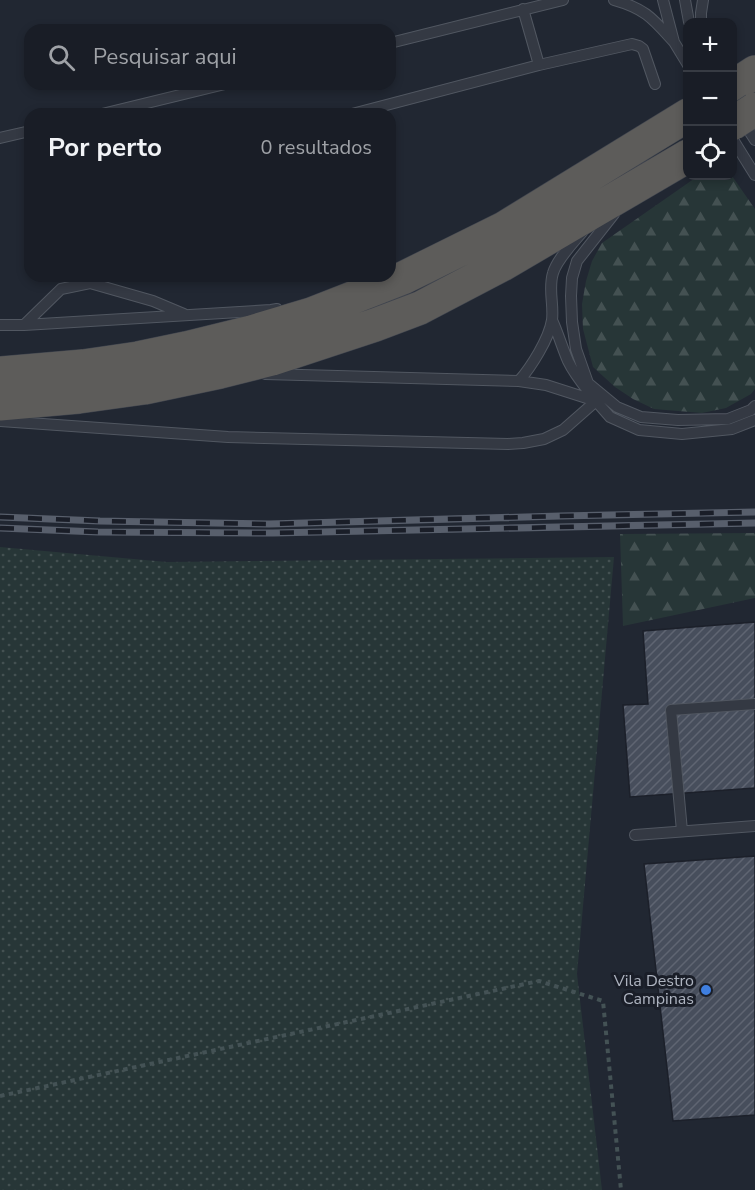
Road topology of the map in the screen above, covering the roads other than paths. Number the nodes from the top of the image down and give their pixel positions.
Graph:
1 (563, 0) edge
2 (614, 0) edge
3 (663, 0) edge
4 (685, 0) edge
5 (703, 0) edge
6 (524, 9) junction
7 (688, 18) edge
8 (701, 18) edge
9 (396, 41) edge
10 (674, 42) junction
11 (683, 57) edge
12 (538, 65) junction
13 (655, 84) dead end
14 (200, 90) edge
15 (742, 91) edge
16 (127, 108) edge
17 (375, 108) edge
18 (737, 108) edge
19 (680, 120) edge
20 (24, 135) edge
21 (0, 138) edge
22 (755, 140) edge
23 (737, 146) edge
24 (683, 158) edge
25 (755, 175) edge
26 (636, 186) junction
27 (605, 205) junction
28 (402, 278) junction
29 (396, 280) edge
30 (396, 280) edge
31 (59, 282) edge
32 (81, 282) edge
33 (98, 282) edge
34 (386, 282) edge
35 (392, 282) edge
36 (61, 289) junction
37 (326, 297) dead end
38 (293, 305) dead end
39 (187, 315) junction
40 (552, 320) junction
41 (0, 325) edge
42 (24, 325) junction
43 (220, 372) junction
44 (0, 373) edge
45 (519, 381) junction
46 (596, 401) junction
47 (0, 404) edge
48 (755, 406) edge
49 (755, 420) edge
50 (0, 421) edge
51 (755, 704) edge
52 (755, 826) edge
53 (682, 831) junction
54 (635, 835) dead end

1 - 6 lane
2 - 10 lane
3 - 10 lane
4 - 7 lane
5 - 8 lane
6 - 9 lane
6 - 12 lane
10 - 11 lane
12 - 13 lane
12 - 17 lane
14 - 16 lane
15 - 18 highway, bridge
15 - 22 lane
19 - 28 highway
20 - 21 lane
23 - 25 lane
24 - 26 highway
26 - 27 highway
26 - 48 lane
27 - 40 lane
27 - 43 highway
28 - 29 lane
28 - 30 highway
31 - 36 lane
32 - 36 lane
33 - 39 lane
34 - 37 lane
35 - 44 highway
36 - 42 lane
38 - 39 lane
39 - 42 lane
40 - 45 lane
40 - 46 lane
41 - 42 lane
43 - 45 lane
43 - 47 highway
45 - 46 lane
46 - 49 lane
46 - 50 lane
51 - 53 lane
52 - 53 lane
53 - 54 lane

